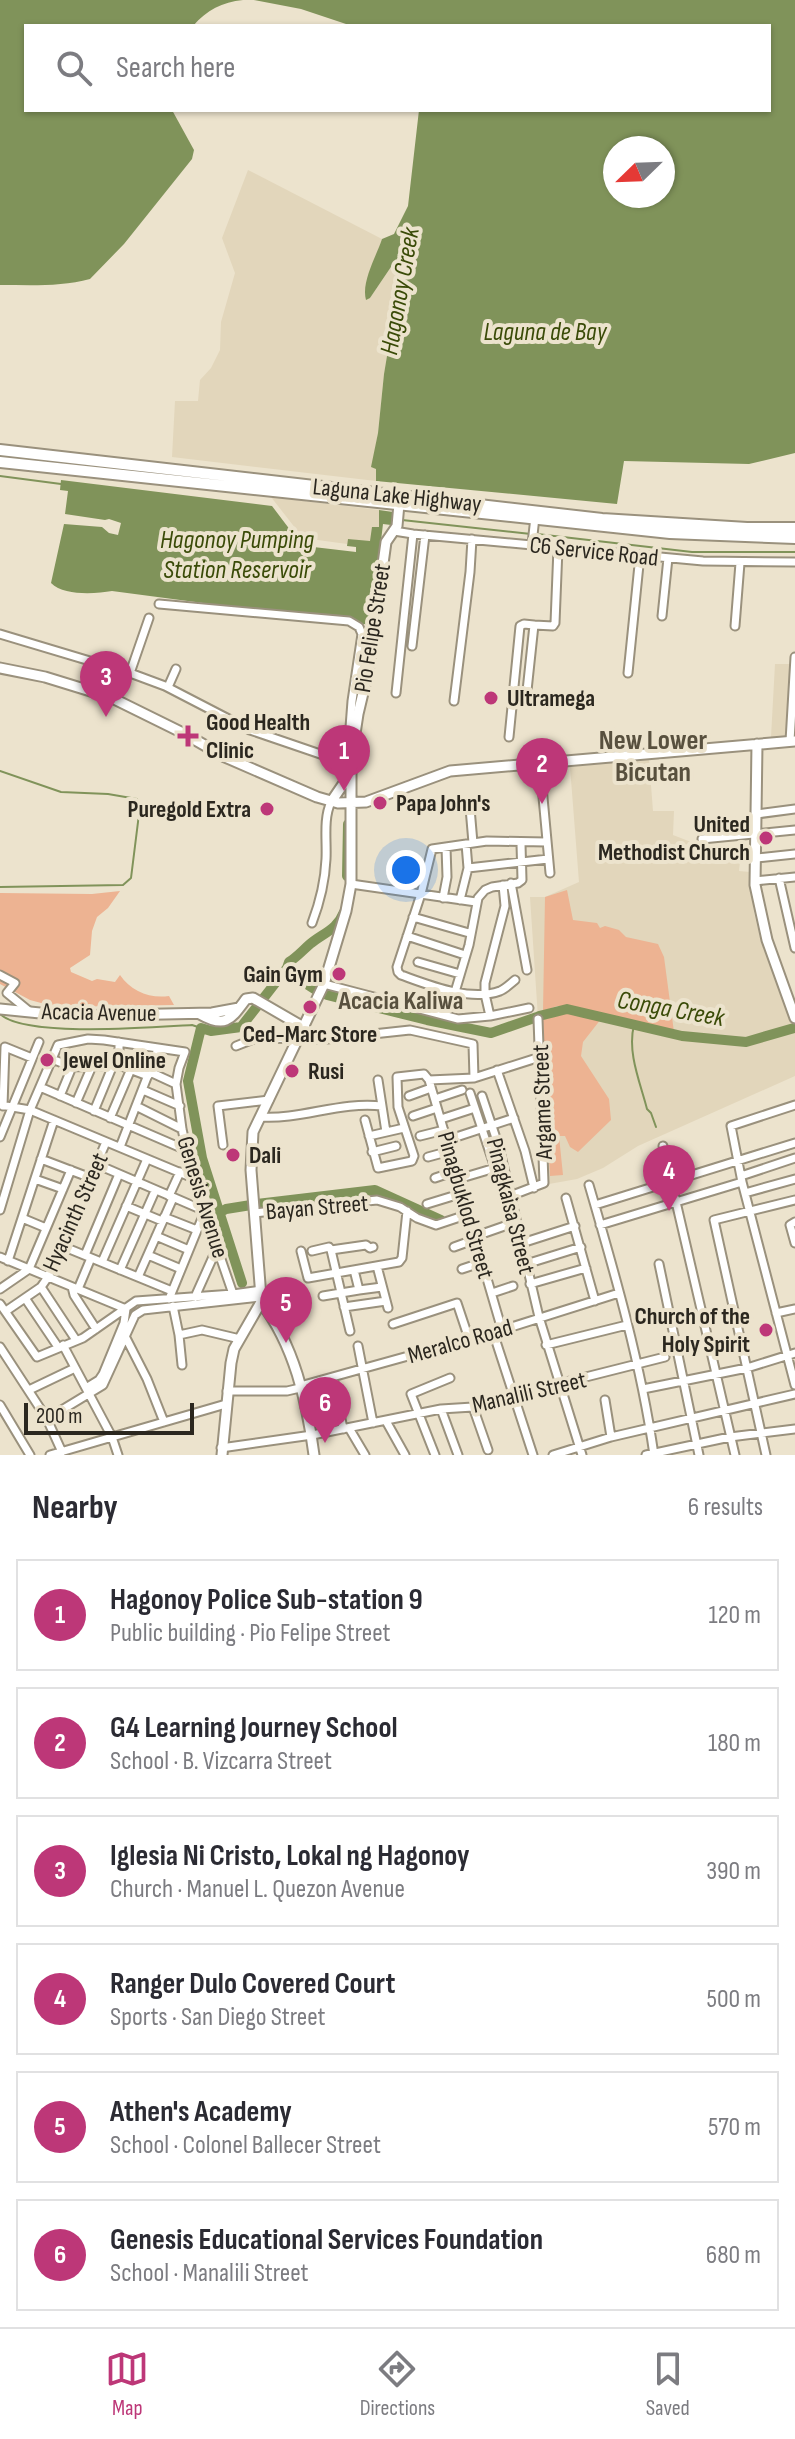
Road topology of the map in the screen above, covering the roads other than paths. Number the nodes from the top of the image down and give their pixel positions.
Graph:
1 (0, 450) edge
2 (0, 462) edge
3 (398, 508) junction
4 (535, 518) junction
5 (395, 528) junction
6 (795, 528) edge
7 (413, 534) junction
8 (425, 535) junction
9 (795, 538) edge
10 (472, 539) junction
11 (532, 542) junction
12 (558, 548) junction
13 (640, 555) junction
14 (668, 558) junction
15 (795, 562) edge
16 (740, 563) junction
17 (159, 604) dead end
18 (662, 616) dead end
19 (149, 618) dead end
20 (534, 625) junction
21 (735, 626) dead end
22 (0, 634) edge
23 (412, 646) dead end
24 (795, 657) edge
25 (0, 668) edge
26 (176, 669) dead end
27 (362, 672) junction
28 (130, 673) junction
29 (628, 673) dead end
30 (168, 687) junction
31 (396, 693) dead end
32 (526, 700) dead end
33 (454, 701) dead end
34 (509, 737) dead end
35 (792, 741) edge
36 (757, 744) junction
37 (349, 760) junction
38 (540, 765) junction
39 (346, 780) joint
40 (341, 803) junction
41 (362, 803) junction
42 (470, 808) dead end
43 (795, 809) edge
44 (757, 814) junction
45 (351, 820) junction
46 (795, 830) edge
47 (757, 834) junction
48 (702, 839) dead end
49 (546, 842) junction
50 (469, 844) junction
51 (521, 844) junction
52 (446, 847) junction
53 (795, 854) edge
54 (757, 858) junction
55 (548, 859) junction
56 (522, 863) junction
57 (468, 868) junction
58 (550, 873) dead end
59 (795, 877) edge
60 (779, 878) junction
61 (755, 881) junction
62 (351, 884) junction
63 (507, 884) junction
64 (421, 894) junction
65 (443, 898) junction
66 (460, 900) junction
67 (476, 902) junction
68 (413, 917) junction
69 (312, 923) dead end
70 (469, 933) junction
71 (407, 936) junction
72 (795, 948) edge
73 (465, 955) junction
74 (418, 962) dead end
75 (527, 970) dead end
76 (460, 974) junction
77 (0, 975) edge
78 (515, 980) dead end
79 (324, 984) junction
80 (790, 990) edge
81 (455, 992) junction
82 (485, 994) junction
83 (792, 1002) edge
84 (529, 1008) dead end
85 (0, 1009) edge
86 (29, 1011) junction
87 (490, 1016) junction
88 (795, 1018) edge
89 (538, 1019) dead end
90 (305, 1028) junction
91 (299, 1039) junction
92 (39, 1042) dead end
93 (119, 1042) junction
94 (236, 1046) dead end
95 (158, 1049) junction
96 (540, 1057) junction
97 (32, 1058) junction
98 (52, 1059) junction
99 (116, 1065) junction
100 (92, 1066) junction
101 (72, 1067) junction
102 (131, 1069) junction
103 (497, 1070) junction
104 (149, 1074) junction
105 (474, 1078) junction
106 (378, 1080) dead end
107 (176, 1084) junction
108 (430, 1084) junction
109 (40, 1087) junction
110 (143, 1090) junction
111 (60, 1096) junction
112 (409, 1096) dead end
113 (482, 1096) dead end
114 (435, 1099) junction
115 (269, 1100) junction
116 (76, 1103) junction
117 (795, 1105) edge
118 (5, 1106) edge
119 (136, 1106) junction
120 (180, 1106) junction
121 (382, 1106) junction
122 (437, 1108) junction
123 (475, 1108) junction
124 (30, 1110) junction
125 (94, 1111) junction
126 (413, 1116) dead end
127 (260, 1117) junction
128 (110, 1118) junction
129 (514, 1118) junction
130 (441, 1119) junction
131 (54, 1120) junction
132 (365, 1120) dead end
133 (128, 1126) junction
134 (487, 1127) junction
135 (404, 1128) junction
136 (182, 1129) junction
137 (444, 1130) junction
138 (386, 1132) junction
139 (369, 1136) junction
140 (420, 1136) dead end
141 (0, 1137) edge
142 (447, 1140) junction
143 (106, 1142) junction
144 (795, 1143) edge
145 (223, 1145) dead end
146 (396, 1146) dead end
147 (663, 1146) dead end
148 (120, 1147) junction
149 (186, 1150) junction
150 (450, 1151) junction
151 (372, 1152) junction
152 (428, 1157) dead end
153 (795, 1158) edge
154 (41, 1159) junction
155 (147, 1159) junction
156 (737, 1161) junction
157 (96, 1164) junction
158 (71, 1170) junction
159 (180, 1172) junction
160 (119, 1174) junction
161 (457, 1175) junction
162 (91, 1178) junction
163 (193, 1178) junction
164 (435, 1178) dead end
165 (35, 1179) junction
166 (741, 1179) junction
167 (795, 1179) edge
168 (670, 1180) junction
169 (135, 1182) junction
170 (589, 1185) dead end
171 (534, 1188) junction
172 (63, 1189) junction
173 (155, 1191) junction
174 (463, 1193) junction
175 (745, 1193) junction
176 (510, 1196) junction
177 (171, 1197) junction
178 (566, 1198) dead end
179 (795, 1200) edge
180 (675, 1201) junction
181 (427, 1204) dead end
182 (595, 1205) junction
183 (126, 1206) junction
184 (0, 1210) edge
185 (205, 1211) junction
186 (407, 1211) junction
187 (751, 1212) junction
188 (144, 1213) junction
189 (254, 1213) junction
190 (469, 1214) junction
191 (22, 1218) junction
192 (163, 1219) junction
193 (516, 1222) junction
194 (795, 1222) edge
195 (600, 1225) junction
196 (575, 1226) junction
197 (46, 1228) junction
198 (197, 1230) junction
199 (156, 1236) junction
200 (476, 1237) junction
201 (522, 1243) junction
202 (795, 1243) edge
203 (62, 1246) junction
204 (217, 1247) junction
205 (373, 1247) dead end
206 (454, 1247) dead end
207 (581, 1247) junction
208 (189, 1250) junction
209 (331, 1250) junction
210 (301, 1251) dead end
211 (312, 1251) dead end
212 (148, 1255) junction
213 (88, 1256) junction
214 (4, 1259) edge
215 (102, 1262) junction
216 (483, 1262) junction
217 (526, 1264) junction
218 (659, 1264) dead end
219 (377, 1266) junction
220 (586, 1268) junction
221 (29, 1269) junction
222 (181, 1269) junction
223 (462, 1269) dead end
224 (120, 1270) junction
225 (354, 1270) junction
226 (335, 1273) junction
227 (48, 1277) junction
228 (138, 1277) junction
229 (530, 1284) junction
230 (513, 1286) dead end
231 (41, 1287) junction
232 (382, 1287) junction
233 (75, 1288) junction
234 (0, 1289) edge
235 (359, 1290) junction
236 (340, 1293) junction
237 (492, 1293) junction
238 (619, 1293) junction
239 (233, 1294) junction
240 (261, 1296) junction
241 (323, 1296) dead end
242 (195, 1297) junction
243 (25, 1298) junction
244 (171, 1299) junction
245 (595, 1301) junction
246 (344, 1307) junction
247 (3, 1308) edge
248 (126, 1309) junction
249 (795, 1309) edge
250 (776, 1313) junction
251 (539, 1317) junction
252 (393, 1324) dead end
253 (627, 1325) junction
254 (96, 1329) junction
255 (502, 1330) junction
256 (350, 1331) dead end
257 (493, 1332) junction
258 (179, 1335) junction
259 (125, 1336) junction
260 (240, 1339) junction
261 (469, 1339) junction
262 (76, 1340) junction
263 (546, 1345) junction
264 (61, 1346) junction
265 (358, 1346) dead end
266 (0, 1347) edge
267 (791, 1354) edge
268 (665, 1357) dead end
269 (637, 1364) junction
270 (182, 1365) dead end
271 (75, 1368) junction
272 (747, 1368) junction
273 (363, 1369) junction
274 (715, 1375) junction
275 (333, 1377) junction
276 (450, 1378) dead end
277 (684, 1380) junction
278 (558, 1384) junction
279 (795, 1385) edge
280 (300, 1386) junction
281 (643, 1389) junction
282 (29, 1390) junction
283 (227, 1391) junction
284 (88, 1392) junction
285 (795, 1394) edge
286 (514, 1399) junction
287 (605, 1400) dead end
288 (755, 1403) junction
289 (226, 1404) junction
290 (0, 1405) edge
291 (473, 1407) junction
292 (441, 1409) junction
293 (724, 1412) junction
294 (420, 1414) junction
295 (691, 1418) junction
296 (47, 1419) junction
297 (386, 1421) junction
298 (164, 1422) junction
299 (373, 1423) junction
300 (651, 1427) junction
301 (346, 1429) junction
302 (795, 1429) edge
303 (762, 1433) junction
304 (312, 1435) junction
305 (112, 1437) junction
306 (611, 1437) junction
307 (730, 1437) junction
308 (696, 1444) junction
309 (488, 1450) dead end
310 (581, 1451) edge
311 (62, 1452) junction
312 (221, 1452) edge
313 (652, 1454) edge
314 (30, 1455) edge
315 (50, 1455) edge
316 (118, 1455) edge
317 (314, 1455) edge
318 (365, 1455) edge
319 (405, 1455) edge
320 (435, 1455) edge
321 (458, 1455) edge
322 (533, 1455) edge
323 (553, 1455) edge
324 (699, 1455) edge
325 (735, 1455) edge
326 (766, 1455) edge

1 - 4 main road, Laguna Lake Highway
2 - 3 main road, Laguna Lake Highway
3 - 4 main road, Laguna Lake Highway
3 - 5 main road, Pio Felipe Street
4 - 6 main road, Laguna Lake Highway
4 - 9 main road, Laguna Lake Highway
4 - 11 street
5 - 7 street, C6 Service Road
5 - 27 main road, Pio Felipe Street
7 - 8 street, C6 Service Road
7 - 31 street
8 - 10 street, C6 Service Road
8 - 23 street
10 - 11 street, C6 Service Road
10 - 33 street
11 - 12 street, C6 Service Road
12 - 13 street, C6 Service Road
12 - 20 street
13 - 14 street, C6 Service Road
13 - 29 street
14 - 16 street, C6 Service Road
14 - 18 street
15 - 16 street, C6 Service Road
16 - 21 street
17 - 27 street
19 - 28 street
20 - 32 street
20 - 34 street
22 - 28 street
24 - 35 street
25 - 40 main road
26 - 30 street
27 - 37 main road, Pio Felipe Street
28 - 30 street
30 - 37 street
35 - 36 main road
36 - 38 main road
36 - 44 main road
37 - 39 street
37 - 40 main road, Pio Felipe Street
38 - 41 main road
38 - 49 street
39 - 40 main road
40 - 41 main road
40 - 45 main road, Pio Felipe Street
40 - 69 street
41 - 45 main road
42 - 50 street
43 - 44 street
44 - 47 main road
45 - 62 main road, Pio Felipe Street
46 - 47 street
47 - 48 street
47 - 54 main road
49 - 51 street
49 - 55 street
50 - 51 street
50 - 52 street
50 - 57 street
51 - 56 street
52 - 64 street
52 - 65 street
53 - 54 street
54 - 61 main road
55 - 56 street
55 - 58 street
56 - 57 street
56 - 63 street
57 - 66 street
59 - 60 street
60 - 61 street
60 - 72 street
61 - 80 main road
62 - 64 street
62 - 79 main road, Pio Felipe Street
63 - 67 street
63 - 75 street
63 - 82 street
64 - 65 street
64 - 68 street
65 - 66 street
66 - 67 street
67 - 70 street
68 - 70 street
68 - 71 street
70 - 73 street
71 - 73 street
71 - 81 street
73 - 76 street
74 - 76 street
76 - 81 street
77 - 86 street
78 - 82 street
79 - 87 street
79 - 90 main road, Pio Felipe Street
80 - 83 main road
81 - 82 street
82 - 87 street
83 - 88 main road
84 - 87 street
85 - 86 main road, Acacia Avenue
86 - 90 main road, Acacia Avenue
89 - 96 street, Argame Street
90 - 91 main road, Pio Felipe Street
91 - 94 street
91 - 105 street
91 - 115 main road, Pio Felipe Street
92 - 97 street
93 - 95 street
93 - 98 street
93 - 99 street
95 - 104 street
95 - 107 street, Genesis Avenue
96 - 103 street
96 - 171 street, Argame Street
97 - 118 street
97 - 118 street
98 - 101 street
98 - 109 street
99 - 100 street
99 - 102 street
99 - 125 street
100 - 101 street
100 - 116 street
101 - 111 street
102 - 104 street
102 - 128 street
103 - 105 street
103 - 129 street
104 - 107 street
104 - 110 street
105 - 108 street
106 - 121 street
107 - 120 street, Genesis Avenue
108 - 112 street
108 - 114 street, Pinagbuklod Street
108 - 135 street
109 - 111 street
109 - 124 street
110 - 119 street
110 - 120 street
111 - 116 street
113 - 134 street, Pinagkaisa Street
114 - 122 street, Pinagbuklod Street
114 - 123 street
115 - 127 main road, Pio Felipe Street
115 - 145 street
116 - 125 street
117 - 156 street
118 - 124 street
118 - 141 street
119 - 133 street
119 - 136 street
120 - 136 street, Genesis Avenue
121 - 127 street
121 - 138 street
122 - 126 street
122 - 130 street, Pinagbuklod Street
123 - 130 street
123 - 134 street
124 - 131 street
124 - 184 street
125 - 128 street
127 - 189 main road, Pio Felipe Street
128 - 133 street
129 - 134 street
129 - 171 street
130 - 137 street, Pinagbuklod Street
131 - 143 street
131 - 154 street
132 - 139 street
133 - 148 street
133 - 149 street
134 - 142 street
134 - 161 street
134 - 176 street, Pinagkaisa Street
135 - 138 street
135 - 151 street
136 - 149 street, Genesis Avenue
137 - 140 street
137 - 142 street, Pinagbuklod Street
138 - 139 street
139 - 151 street
142 - 150 street, Pinagbuklod Street
143 - 148 street
143 - 157 street, Hyacinth Street
144 - 156 street
146 - 151 street
147 - 168 street
148 - 155 street
149 - 163 street, Genesis Avenue
150 - 152 street
150 - 161 street, Pinagbuklod Street
153 - 166 street
154 - 158 street
154 - 165 street
155 - 159 street
155 - 169 street
156 - 166 street
156 - 168 street
157 - 160 street
157 - 162 street, Hyacinth Street
158 - 162 street
158 - 172 street
159 - 163 street
159 - 177 street
160 - 169 street
160 - 213 street
161 - 164 street
161 - 174 street, Pinagbuklod Street
162 - 203 street, Hyacinth Street
163 - 185 street, Genesis Avenue
165 - 172 street
165 - 191 street
166 - 175 street
166 - 180 street
167 - 175 street
168 - 180 street
168 - 182 street
169 - 173 street
169 - 183 street
170 - 182 street
171 - 176 street
172 - 197 street
173 - 177 street
173 - 188 street
174 - 181 street
174 - 190 street, Pinagbuklod Street
175 - 187 street
176 - 193 street, Pinagkaisa Street
177 - 185 street
177 - 192 street
178 - 196 street
179 - 187 street
180 - 195 street
180 - 274 street
182 - 195 street
183 - 188 street
183 - 215 street
185 - 198 street
185 - 204 street, Genesis Avenue
186 - 189 street, Bayan Street
186 - 190 street, Bayan Street
186 - 219 street
187 - 250 street
187 - 272 street
188 - 192 street
188 - 224 street
189 - 240 main road, Pio Felipe Street
190 - 200 street, Pinagbuklod Street
191 - 197 street
191 - 214 street
192 - 198 street
192 - 199 street
193 - 200 street
193 - 201 street, Pinagkaisa Street
194 - 202 street
195 - 238 street
196 - 201 street
196 - 207 street
197 - 221 street
198 - 208 street
199 - 208 street
199 - 212 street
200 - 206 street
200 - 216 street, Pinagbuklod Street
201 - 217 street, Pinagkaisa Street
203 - 213 street
203 - 227 street, Hyacinth Street
204 - 239 street, Genesis Avenue
204 - 242 street
205 - 209 street
207 - 217 street
207 - 220 street
208 - 222 street
209 - 211 street
209 - 226 street
210 - 226 street
212 - 222 street
212 - 228 street
213 - 215 street
213 - 233 street
214 - 221 street
215 - 224 street
216 - 223 street
216 - 237 street, Pinagbuklod Street
217 - 229 street, Pinagkaisa Street
218 - 277 street
219 - 225 street
219 - 232 street
220 - 229 street
220 - 245 street
221 - 227 street
221 - 234 street
222 - 244 street
224 - 228 street
225 - 226 street
225 - 235 street
226 - 236 street
227 - 231 street, Hyacinth Street
227 - 233 street
228 - 244 street
229 - 251 street, Pinagkaisa Street
230 - 237 street
231 - 243 street, Hyacinth Street
231 - 262 street
232 - 235 street
232 - 246 street
233 - 248 street
233 - 254 street
235 - 236 street
236 - 241 street
236 - 246 street
237 - 255 street, Pinagbuklod Street
238 - 245 street, Meralco Road
238 - 253 street
239 - 240 street
239 - 242 street
240 - 244 street
240 - 260 main road
240 - 280 main road
242 - 244 street
243 - 247 street, Hyacinth Street
243 - 264 street
244 - 248 street
244 - 258 street
244 - 259 street
245 - 251 street, Meralco Road
246 - 256 street
247 - 264 street
248 - 254 street
248 - 284 street
249 - 250 street
250 - 267 street
251 - 255 street, Meralco Road
251 - 263 street, Pinagkaisa Street
252 - 261 street
253 - 263 street
253 - 269 street
254 - 262 street
255 - 257 street, Meralco Road
257 - 261 street, Meralco Road
257 - 286 street
258 - 260 street
258 - 270 street
259 - 284 street
259 - 298 street
260 - 283 main road
261 - 273 street, Meralco Road
262 - 264 street
263 - 278 street, Pinagkaisa Street
264 - 271 street
265 - 273 street
266 - 282 street
267 - 272 street
267 - 279 street
268 - 269 street, Manalili Street
269 - 278 street, Manalili Street
269 - 281 street
271 - 282 street
271 - 284 street
272 - 274 street
272 - 288 street
273 - 275 street, Meralco Road
273 - 299 street
274 - 277 street
274 - 293 street
275 - 280 street, Meralco Road
275 - 301 street
276 - 294 street, Manalili Street
277 - 281 street
277 - 295 street
278 - 286 street, Manalili Street
278 - 310 street, Pinagkaisa Street
280 - 283 street, Meralco Road
280 - 304 main road
281 - 300 street
282 - 296 street
283 - 289 main road
284 - 296 street
284 - 305 street
285 - 288 street
286 - 291 street, Manalili Street
286 - 322 street
287 - 306 street
288 - 293 street
288 - 303 street
289 - 298 street
289 - 312 main road
290 - 314 street
291 - 292 street, Manalili Street
291 - 309 street
292 - 294 street, Manalili Street
292 - 321 street
293 - 295 street
293 - 307 street
294 - 297 street, Manalili Street
294 - 320 street
295 - 300 street
295 - 308 street
296 - 311 street
297 - 299 street, Manalili Street
297 - 319 street
298 - 305 street
299 - 301 street, Manalili Street
300 - 306 street
300 - 313 street
301 - 304 street, Manalili Street
301 - 318 street
302 - 303 street
303 - 307 street
303 - 326 street
304 - 312 street, Manalili Street
304 - 317 main road
305 - 311 street
305 - 316 street
306 - 310 street
307 - 308 street
307 - 325 street
308 - 313 street
308 - 324 street
310 - 323 street
311 - 315 street

